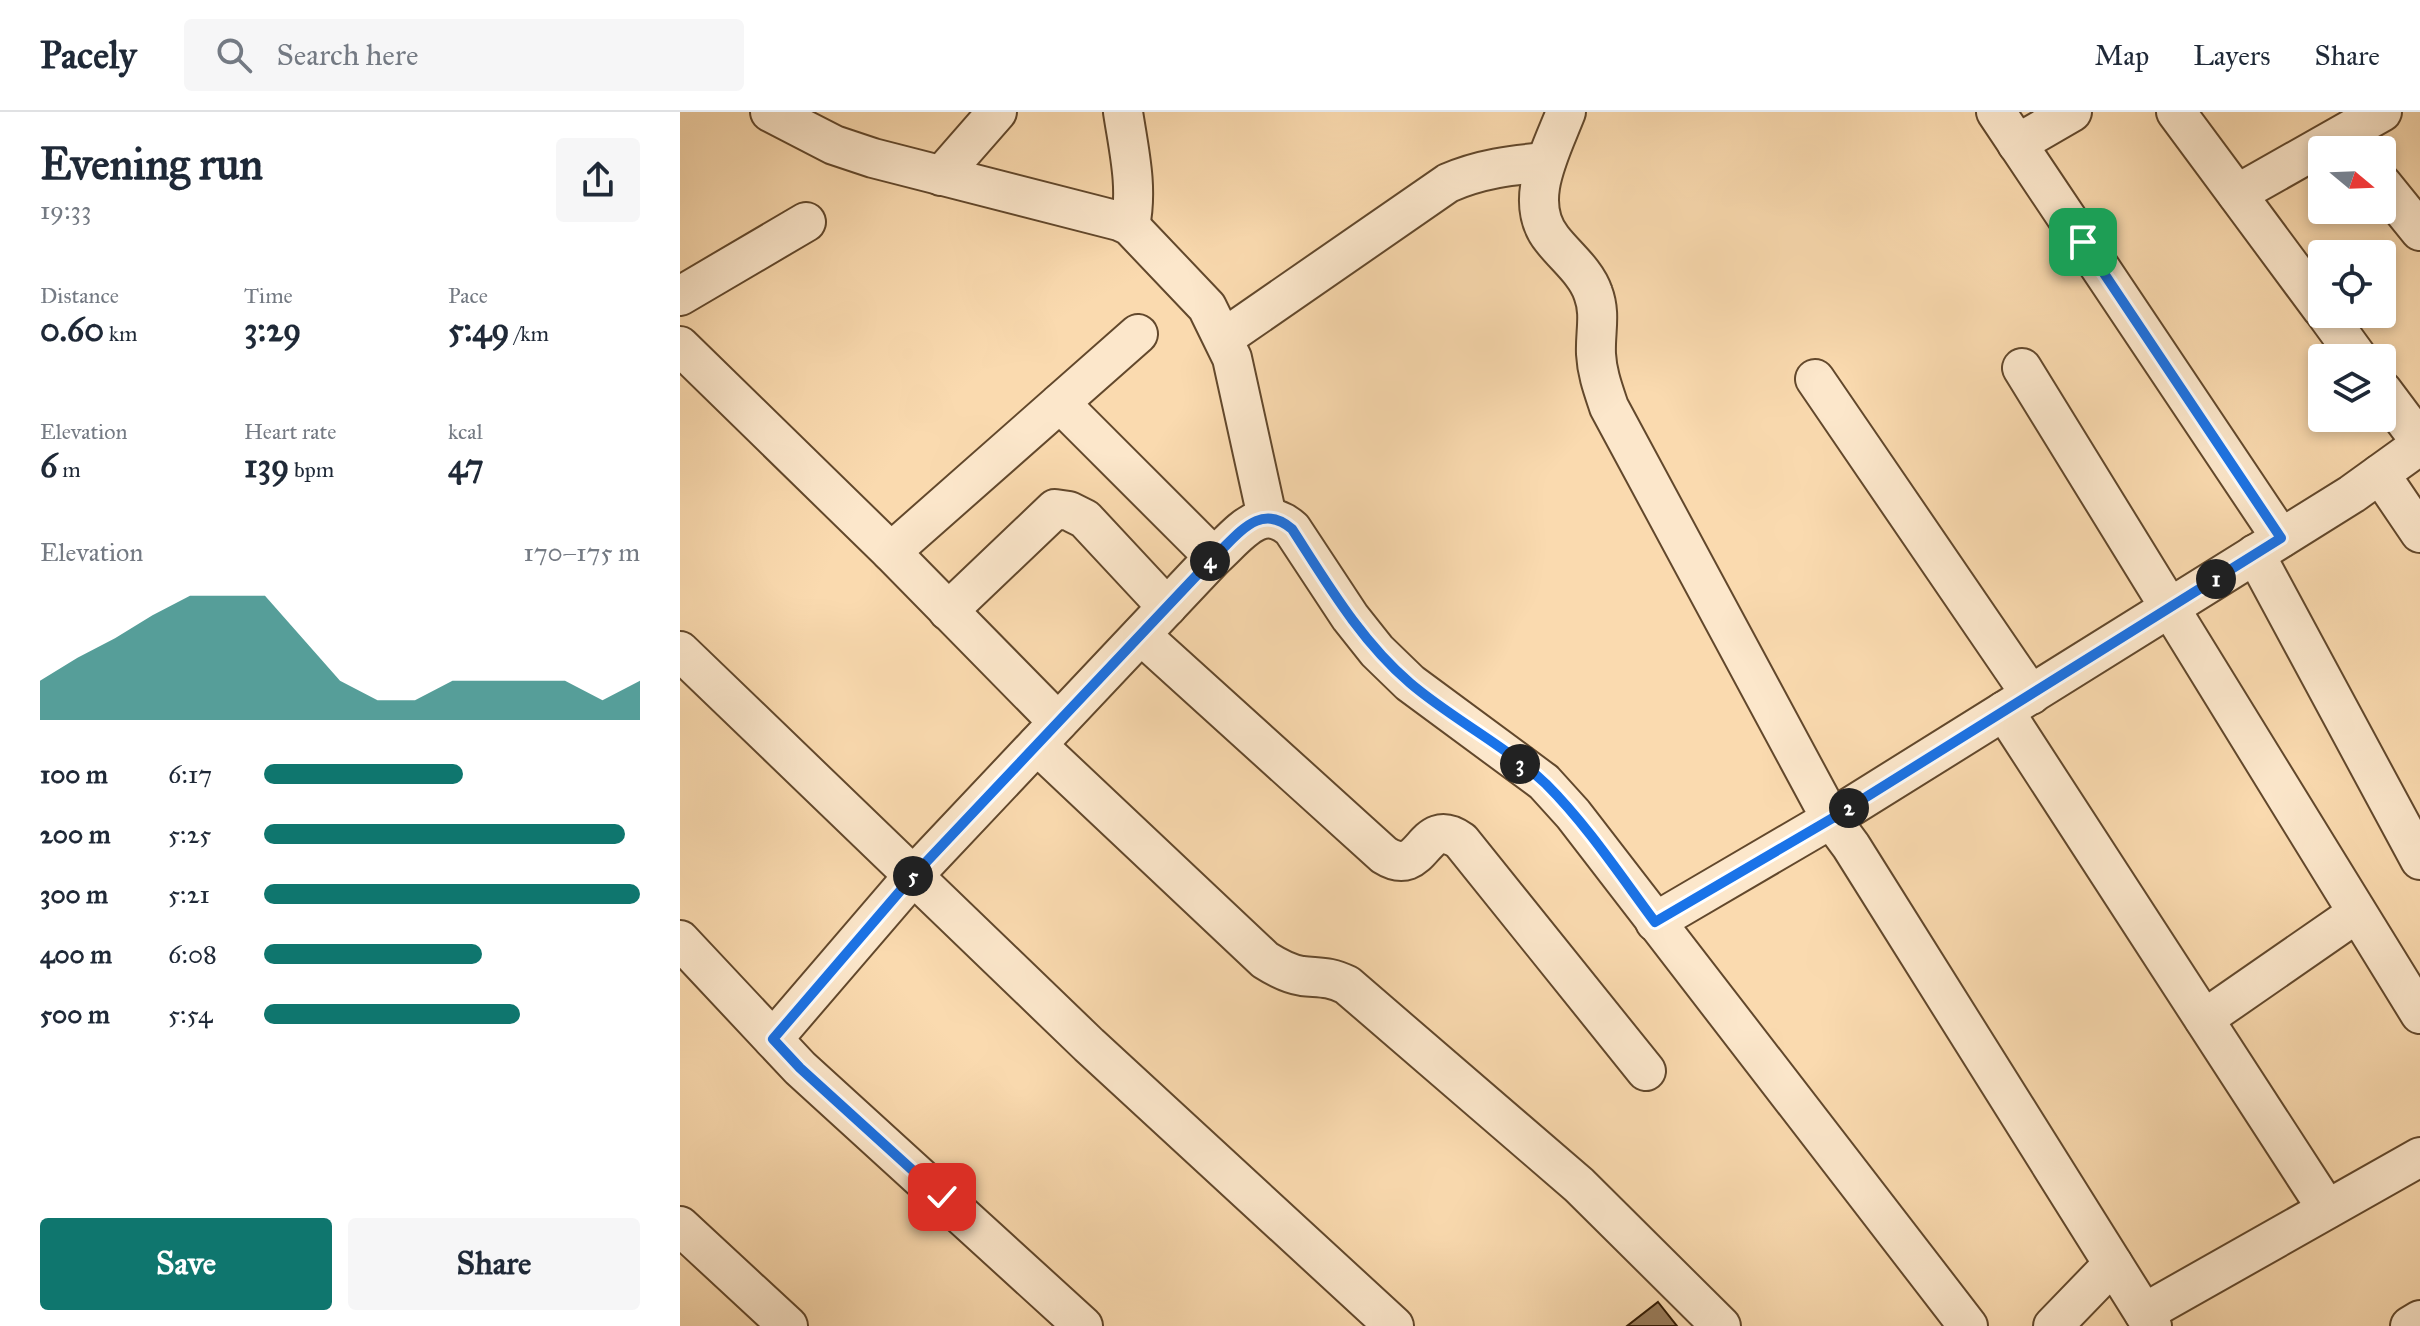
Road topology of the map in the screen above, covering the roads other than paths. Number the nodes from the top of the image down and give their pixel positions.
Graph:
1 (770, 112) edge
2 (997, 112) edge
3 (1123, 112) edge
4 (1566, 112) edge
5 (1996, 112) edge
6 (2072, 112) edge
7 (2176, 112) edge
8 (2382, 112) edge
9 (2355, 136) edge
10 (2017, 144) junction
11 (2308, 161) edge
12 (1546, 162) junction
13 (941, 176) junction
14 (2237, 194) junction
15 (2396, 201) edge
16 (806, 222) dead end
17 (1130, 226) junction
18 (2420, 231) edge
19 (2308, 290) edge
20 (680, 296) edge
21 (1138, 334) dead end
22 (1224, 338) junction
23 (680, 346) edge
24 (2022, 368) dead end
25 (1815, 379) dead end
26 (1060, 403) junction
27 (2396, 410) edge
28 (2420, 443) edge
29 (2380, 474) junction
30 (1267, 517) junction
31 (2420, 533) edge
32 (2268, 546) junction
33 (891, 552) junction
34 (1214, 557) junction
35 (1167, 607) junction
36 (2170, 607) junction
37 (948, 611) junction
38 (1141, 635) junction
39 (680, 651) edge
40 (2018, 703) junction
41 (1048, 734) junction
42 (1831, 819) junction
43 (2420, 860) edge
44 (913, 876) junction
45 (2357, 913) junction
46 (1655, 922) junction
47 (680, 940) edge
48 (2420, 1014) edge
49 (2204, 1019) junction
50 (773, 1039) junction
51 (1646, 1071) dead end
52 (2420, 1157) edge
53 (2327, 1209) junction
54 (685, 1240) edge
55 (2113, 1264) junction
56 (2148, 1320) edge
57 (2420, 1320) edge
58 (783, 1324) edge
59 (1083, 1326) edge
60 (1394, 1326) edge
61 (1721, 1326) edge
62 (1968, 1326) edge
63 (2053, 1326) edge
64 (2410, 1326) edge

1 - 13 street
2 - 13 street
3 - 17 street
4 - 12 street
5 - 10 street
6 - 10 street
7 - 14 street
8 - 9 street
10 - 32 street
11 - 14 street
12 - 22 street
12 - 42 street
13 - 17 street
14 - 19 street
15 - 18 street
16 - 20 street
17 - 22 street
21 - 26 street
22 - 30 street
23 - 33 street
24 - 36 street
25 - 40 street
26 - 33 street
26 - 34 street
27 - 28 street
28 - 29 street
29 - 31 street
29 - 32 street
30 - 34 street
30 - 46 street
32 - 36 street
32 - 43 street
33 - 37 street
34 - 35 street
35 - 37 street
35 - 38 street
36 - 40 street
36 - 45 street
37 - 41 street
38 - 41 street
38 - 51 street
39 - 44 street
40 - 42 street
40 - 49 street
41 - 44 street
41 - 61 street
42 - 46 street
42 - 55 street
44 - 50 street
44 - 60 street
45 - 48 street
45 - 49 street
46 - 62 street
47 - 50 street
49 - 53 street
50 - 59 street
52 - 53 street
53 - 56 street
54 - 58 street
55 - 56 street
55 - 63 street
57 - 64 street

